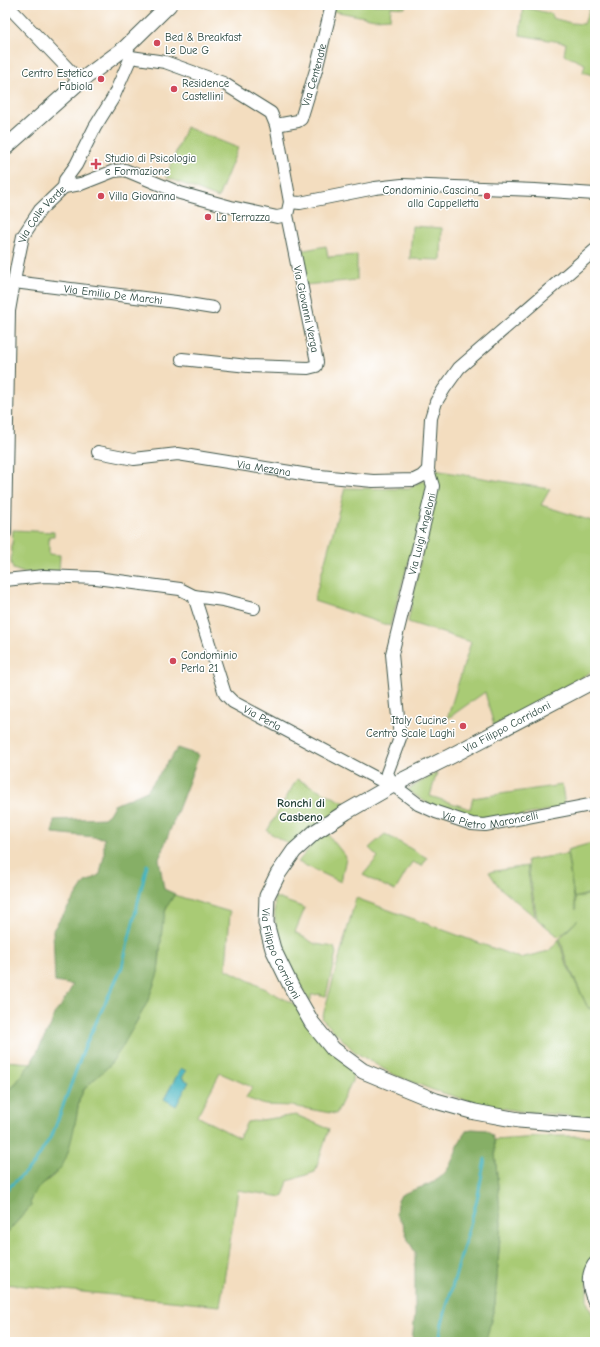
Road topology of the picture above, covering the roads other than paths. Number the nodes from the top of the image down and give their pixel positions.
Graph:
1 (7, 5) edge
2 (169, 5) edge
3 (332, 5) edge
4 (128, 53) junction
5 (80, 82) junction
6 (276, 125) junction
7 (5, 148) edge
8 (64, 187) junction
9 (595, 194) edge
10 (290, 202) junction
11 (287, 215) junction
12 (595, 250) edge
13 (14, 282) junction
14 (213, 308) dead end
15 (182, 359) dead end
16 (98, 452) dead end
17 (428, 470) junction
18 (5, 533) edge
19 (5, 580) edge
20 (194, 596) junction
21 (254, 608) dead end
22 (595, 680) edge
23 (393, 785) junction
24 (595, 804) edge
25 (594, 1126) edge
26 (595, 1265) edge
27 (595, 1300) edge

1 - 5 street
2 - 4 street
3 - 6 street, Via Centenate
4 - 5 street
4 - 6 street
4 - 8 street, Via Colle Verde
5 - 7 street
6 - 10 street
8 - 11 street
8 - 13 street, Via Colle Verde
9 - 10 street
10 - 11 street, Via Giovanni Verga
11 - 15 street, Via Giovanni Verga
12 - 17 street, Via Luigi Angeloni
13 - 14 street, Via Emilio De Marchi
13 - 18 street, Via Colle Verde
16 - 17 street, Via Mezana
17 - 23 street, Via Luigi Angeloni
19 - 20 street
20 - 21 street
20 - 23 street, Via Perla
22 - 23 street, Via Filippo Corridoni
23 - 24 street, Via Pietro Maroncelli
23 - 25 street, Via Filippo Corridoni
26 - 27 street

